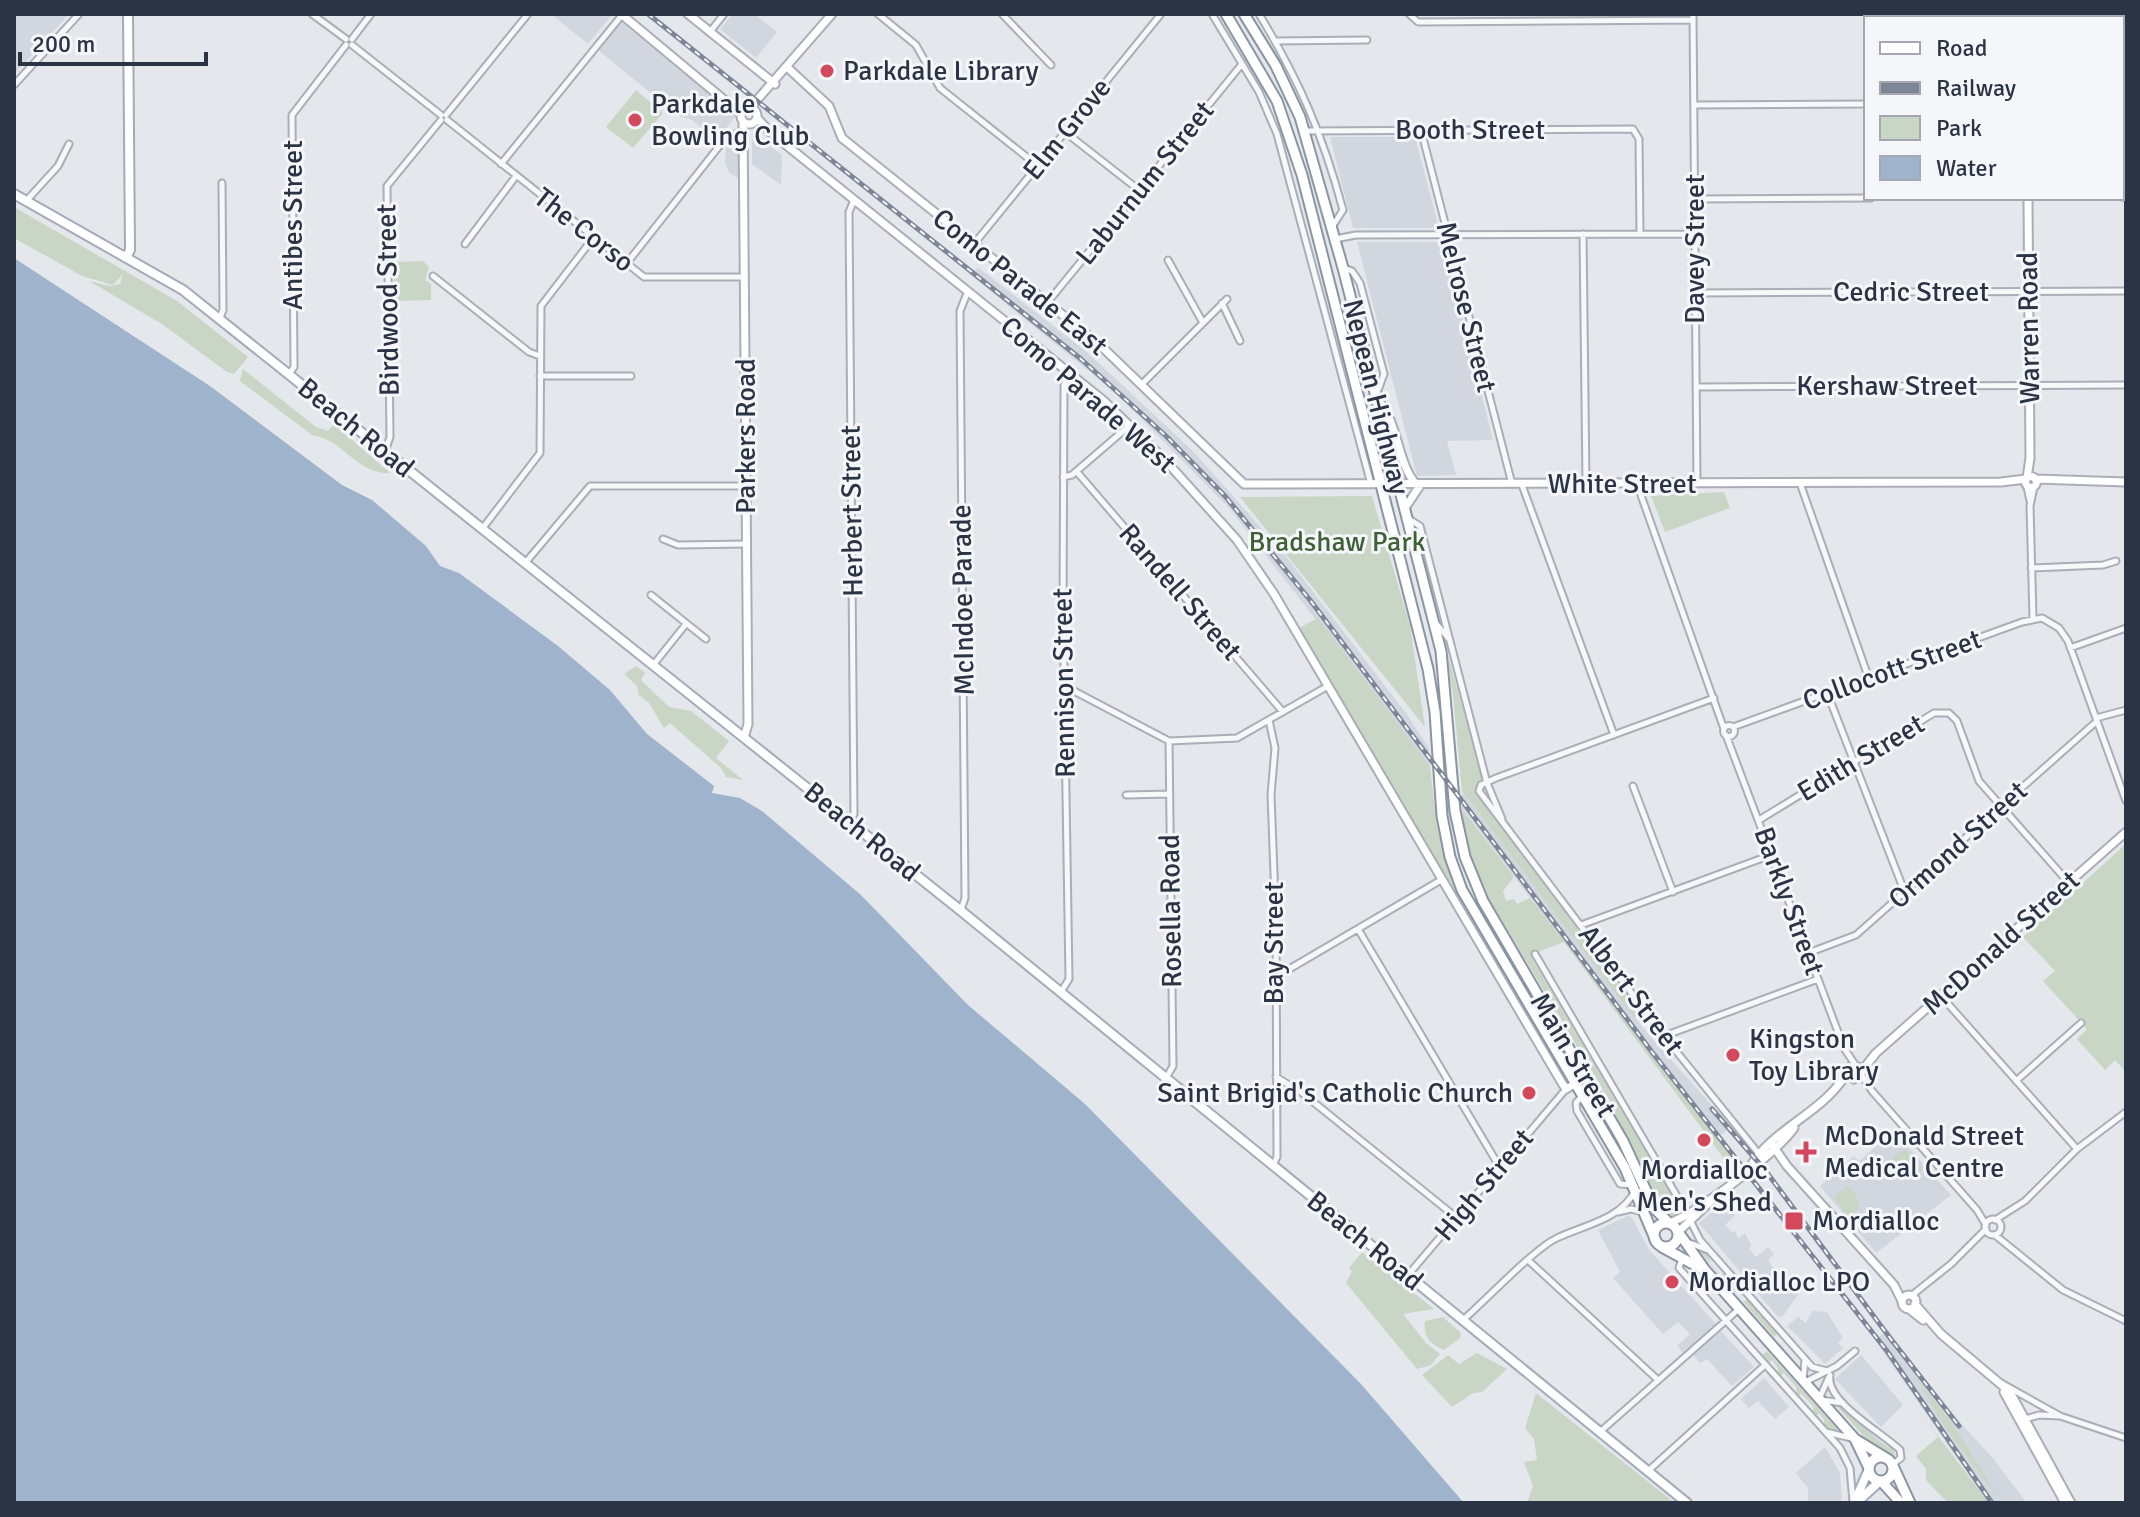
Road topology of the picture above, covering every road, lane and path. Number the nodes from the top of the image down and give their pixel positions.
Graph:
1 (79, 14) edge
2 (128, 14) edge
3 (312, 14) edge
4 (371, 14) edge
5 (528, 14) edge
6 (621, 14) edge
7 (688, 14) edge
8 (724, 14) edge
9 (832, 14) edge
10 (878, 14) edge
11 (1002, 14) edge
12 (1161, 14) edge
13 (1212, 14) edge
14 (1226, 14) edge
15 (1244, 14) edge
16 (1259, 14) edge
17 (1410, 16) edge
18 (1693, 17) edge
19 (710, 32) junction
20 (1367, 40) dead end
21 (1275, 41) junction
22 (349, 42) junction
23 (1242, 64) junction
24 (1051, 65) dead end
25 (786, 71) junction
26 (775, 84) junction
27 (14, 85) edge
28 (1864, 104) edge
29 (1694, 105) junction
30 (444, 117) junction
31 (750, 117) junction
32 (1320, 130) junction
33 (1421, 130) junction
34 (1305, 131) junction
35 (1065, 132) junction
36 (743, 133) junction
37 (69, 144) dead end
38 (501, 164) junction
39 (1038, 166) junction
40 (516, 176) junction
41 (222, 183) dead end
42 (1139, 190) junction
43 (14, 194) edge
44 (1864, 198) edge
45 (1695, 199) junction
46 (854, 200) junction
47 (2028, 200) edge
48 (26, 201) junction
49 (1328, 210) junction
50 (1332, 228) junction
51 (1583, 234) junction
52 (1640, 234) junction
53 (1695, 234) junction
54 (1448, 235) junction
55 (594, 237) junction
56 (1318, 237) junction
57 (1335, 239) junction
58 (1307, 240) junction
59 (465, 244) dead end
60 (974, 244) junction
61 (126, 258) junction
62 (1168, 260) dead end
63 (1324, 260) junction
64 (626, 263) junction
65 (433, 276) dead end
66 (745, 277) junction
67 (968, 291) junction
68 (2029, 291) junction
69 (2126, 291) edge
70 (1696, 293) junction
71 (1048, 302) junction
72 (219, 319) junction
73 (1202, 321) junction
74 (1240, 341) dead end
75 (540, 356) junction
76 (1070, 373) junction
77 (289, 374) junction
78 (540, 376) junction
79 (631, 376) dead end
80 (1143, 383) junction
81 (2030, 385) junction
82 (2126, 385) edge
83 (1696, 387) junction
84 (1375, 396) junction
85 (1130, 425) junction
86 (1385, 432) junction
87 (1370, 436) junction
88 (385, 451) junction
89 (1077, 472) junction
90 (1063, 477) junction
91 (1237, 479) joint
92 (2031, 482) junction
93 (2126, 482) edge
94 (1800, 483) junction
95 (1376, 484) junction
96 (1398, 484) junction
97 (1419, 484) junction
98 (1586, 484) junction
99 (1637, 484) junction
100 (1697, 484) junction
101 (1512, 485) junction
102 (1522, 485) junction
103 (746, 486) junction
104 (1406, 513) junction
105 (482, 529) junction
106 (663, 539) dead end
107 (746, 544) junction
108 (2116, 561) dead end
109 (525, 563) junction
110 (2031, 568) junction
111 (651, 595) dead end
112 (2033, 618) junction
113 (1434, 621) junction
114 (686, 624) junction
115 (2126, 628) edge
116 (706, 639) dead end
117 (1450, 641) junction
118 (2070, 648) junction
119 (653, 665) junction
120 (1869, 679) junction
121 (1328, 686) junction
122 (1064, 690) junction
123 (1828, 695) junction
124 (1714, 698) junction
125 (2126, 710) edge
126 (1283, 712) junction
127 (2097, 719) junction
128 (1269, 720) junction
129 (1730, 730) junction
130 (1614, 735) junction
131 (744, 738) junction
132 (1169, 741) junction
133 (1856, 761) junction
134 (1487, 783) junction
135 (1633, 786) dead end
136 (1170, 794) junction
137 (1126, 795) dead end
138 (2126, 801) edge
139 (2001, 806) junction
140 (1759, 820) junction
141 (849, 822) junction
142 (1505, 824) junction
143 (2126, 832) edge
144 (1772, 855) junction
145 (1441, 880) junction
146 (2069, 882) junction
147 (1476, 887) joint
148 (1462, 890) joint
149 (1673, 892) junction
150 (1905, 893) junction
151 (960, 910) junction
152 (1581, 925) junction
153 (1358, 929) junction
154 (1808, 953) junction
155 (1535, 954) dead end
156 (1524, 972) junction
157 (1274, 978) junction
158 (1818, 979) junction
159 (1512, 980) junction
160 (1061, 992) junction
161 (1941, 996) junction
162 (2081, 1023) dead end
163 (1664, 1036) junction
164 (1585, 1073) junction
165 (1854, 1073) junction
166 (1276, 1077) junction
167 (1166, 1078) junction
168 (2016, 1081) junction
169 (1567, 1086) junction
170 (2126, 1112) edge
171 (1768, 1149) junction
172 (2077, 1149) junction
173 (1273, 1165) junction
174 (1499, 1166) junction
175 (1634, 1188) junction
176 (1977, 1210) junction
177 (1616, 1212) junction
178 (1644, 1212) junction
179 (1457, 1218) junction
180 (1690, 1218) junction
181 (1669, 1223) junction
182 (1997, 1223) junction
183 (1989, 1231) junction
184 (1678, 1232) junction
185 (1686, 1242) junction
186 (1657, 1243) junction
187 (2010, 1246) junction
188 (1709, 1250) junction
189 (1682, 1258) junction
190 (1529, 1261) junction
191 (1705, 1270) junction
192 (1408, 1276) junction
193 (1910, 1301) junction
194 (1739, 1309) junction
195 (1726, 1320) junction
196 (1463, 1321) junction
197 (2126, 1321) edge
198 (1855, 1351) dead end
199 (1805, 1358) junction
200 (1765, 1365) junction
201 (1829, 1373) junction
202 (1658, 1380) junction
203 (1804, 1382) junction
204 (1999, 1384) junction
205 (1820, 1399) junction
206 (1844, 1403) junction
207 (2060, 1416) junction
208 (2023, 1420) junction
209 (1600, 1432) junction
210 (1825, 1432) junction
211 (2126, 1438) edge
212 (1855, 1439) junction
213 (1891, 1463) junction
214 (1869, 1468) junction
215 (1648, 1471) junction
216 (1880, 1481) junction
217 (1687, 1503) edge
218 (1855, 1503) edge
219 (1901, 1503) edge
220 (1910, 1503) edge
221 (2068, 1503) edge

1 - 27 street
2 - 61 main road
3 - 22 street, The Corso
4 - 22 street, Antibes Street
5 - 30 street, Birdwood Street
6 - 31 street, Como Parade West
6 - 38 street
7 - 19 street
8 - 19 street
9 - 25 street
10 - 39 street
11 - 24 street
12 - 35 street, Elm Grove
13 - 23 street
14 - 56 highway, Nepean Highway
15 - 34 highway, Nepean Highway
16 - 21 street
17 - 18 street
18 - 29 street, Davey Street
19 - 26 street
20 - 21 street
21 - 32 street
22 - 30 street, The Corso
22 - 77 street, Antibes Street
23 - 42 street, Laburnum Street
23 - 58 street
25 - 26 street
25 - 60 street, Como Parade East
26 - 31 street
28 - 29 street
29 - 45 street, Davey Street
30 - 38 street, The Corso
30 - 88 street, Birdwood Street
31 - 36 street
31 - 46 street, Como Parade West
32 - 33 street, Booth Street
32 - 34 street, Booth Street
32 - 50 street
33 - 52 street, Booth Street
33 - 54 street, Melrose Street
34 - 49 highway, Nepean Highway
35 - 39 street, Elm Grove
35 - 42 street
36 - 64 street
36 - 66 street, Parkers Road
37 - 48 street
38 - 40 street, The Corso
39 - 60 street, Elm Grove
40 - 55 street, The Corso
40 - 59 street
41 - 72 street
42 - 71 street, Laburnum Street
43 - 48 main road, Beach Road
44 - 45 street
45 - 53 street, Davey Street
46 - 67 street, Como Parade West
46 - 141 street, Herbert Street
47 - 68 street, Warren Road
48 - 61 main road, Beach Road
49 - 50 highway, Nepean Highway
49 - 56 highway
50 - 57 highway, Nepean Highway
51 - 52 street
51 - 54 street
51 - 98 street
52 - 53 street
53 - 70 street, Davey Street
54 - 57 street
54 - 101 street, Melrose Street
55 - 64 street, The Corso
55 - 75 street
56 - 58 street
56 - 63 highway, Nepean Highway
57 - 63 highway
57 - 84 highway, Nepean Highway
58 - 95 street
60 - 71 street, Como Parade East
61 - 72 main road, Beach Road
62 - 73 street
63 - 87 highway, Nepean Highway
64 - 66 street, The Corso
65 - 75 street
66 - 103 street, Parkers Road
67 - 76 street, Como Parade West
67 - 151 street, McIndoe Parade
68 - 69 street, Cedric Street
68 - 70 street, Cedric Street
68 - 81 street, Warren Road
70 - 83 street, Davey Street
71 - 80 street, Como Parade East
72 - 77 main road, Beach Road
73 - 74 street
73 - 80 street
75 - 78 street
76 - 85 street, Como Parade West
76 - 90 street, Rennison Street
77 - 88 main road, Beach Road
78 - 79 street
78 - 105 street
80 - 91 street, Como Parade East
81 - 82 street, Kershaw Street
81 - 83 street, Kershaw Street
81 - 92 street, Warren Road
83 - 100 street, Davey Street
84 - 86 highway, Nepean Highway
84 - 97 street
85 - 89 street
85 - 121 street, Como Parade West
86 - 87 highway
86 - 96 highway, Nepean Highway
87 - 95 highway, Nepean Highway
88 - 105 main road, Beach Road
89 - 90 street
89 - 126 street, Randell Street
90 - 122 street, Rennison Street
91 - 95 street, White Street
92 - 93 street, White Street
92 - 94 street, White Street
92 - 110 street, Warren Road
94 - 100 street, White Street
94 - 120 street
95 - 96 street, White Street
95 - 148 highway, Nepean Highway
96 - 97 street, White Street
96 - 104 highway, Nepean Highway
97 - 101 street, White Street
97 - 104 street
98 - 99 street, White Street
98 - 102 street, White Street
99 - 100 street, White Street
99 - 124 street, Barkly Street
101 - 102 street, White Street
102 - 130 street
103 - 107 street, Parkers Road
103 - 109 street
104 - 113 highway, Nepean Highway
104 - 117 street
105 - 109 main road, Beach Road
106 - 107 street
107 - 131 street, Parkers Road
108 - 110 street
109 - 119 main road, Beach Road
110 - 112 street, Warren Road
111 - 114 street
112 - 118 street
112 - 120 street, Collocott Street
113 - 117 street
113 - 147 highway, Nepean Highway
114 - 116 street
114 - 119 street
115 - 118 street
117 - 134 street
118 - 127 street
119 - 131 main road, Beach Road
120 - 123 street, Collocott Street
121 - 126 street
121 - 145 street, Como Parade West
122 - 132 street
122 - 160 street, Rennison Street
123 - 129 street, Collocott Street
123 - 133 street
124 - 129 street, Barkly Street
124 - 130 street
125 - 127 street
126 - 128 street
127 - 138 street
127 - 139 street, Ormond Street
128 - 132 street
128 - 157 street, Bay Street
129 - 140 street, Barkly Street
130 - 134 street
131 - 141 main road, Beach Road
132 - 136 street, Rosella Road
133 - 139 street, Edith Street
133 - 140 street, Edith Street
133 - 150 street
134 - 142 street, Albert Street
134 - 142 street, Albert Street
135 - 149 street
136 - 137 street
136 - 167 street, Rosella Road
139 - 146 street, Edith Street
139 - 150 street, Ormond Street
140 - 144 street, Barkly Street
141 - 151 main road, Beach Road
142 - 152 street, Albert Street
143 - 146 street, McDonald Street
144 - 149 street
144 - 154 street, Barkly Street
145 - 153 street
145 - 169 street, Main Street
146 - 161 street, McDonald Street
147 - 156 highway, Main Street
148 - 159 highway, Main Street
149 - 152 street
150 - 154 street, Ormond Street
151 - 160 main road, Beach Road
152 - 163 street, Albert Street
153 - 157 street
153 - 174 street
154 - 158 street, Barkly Street
155 - 180 street, Main Street
156 - 159 highway
156 - 164 highway, Main Street
157 - 166 street, Bay Street
158 - 163 street
158 - 165 street, Barkly Street
159 - 169 highway, Main Street
160 - 167 main road, Beach Road
161 - 165 street, McDonald Street
161 - 168 street
162 - 168 street
163 - 171 street, Albert Street
164 - 169 highway
164 - 181 highway, Main Street
165 - 171 street, McDonald Street
165 - 176 street, Barkly Street
166 - 173 street, Bay Street
166 - 179 street
167 - 173 main road, Beach Road
168 - 172 street
169 - 174 street, High Street
169 - 175 highway, Main Street
170 - 172 street
171 - 180 street, McDonald Street
171 - 193 street, Albert Street
172 - 182 street
173 - 192 main road, Beach Road
174 - 179 street, High Street
175 - 177 street
175 - 178 highway, Main Street
176 - 182 street, Barkly Street
176 - 183 street, Barkly Street
177 - 178 street
177 - 190 street
178 - 186 highway, Main Street
179 - 192 street, High Street
180 - 181 street, McDonald Street
180 - 184 street, McDonald Street
180 - 188 street, Main Street
181 - 184 highway, Main Street
181 - 186 highway
182 - 183 street
182 - 183 street
182 - 187 street, Barkly Street
183 - 187 street, Barkly Street
183 - 193 street
184 - 185 highway
184 - 186 highway
185 - 188 street, Main Street
185 - 191 highway
186 - 189 highway
187 - 197 street, Barkly Street
188 - 199 street, Main Street
189 - 191 highway
189 - 195 street
190 - 196 street
190 - 202 street
191 - 194 highway
192 - 196 main road, Beach Road
193 - 204 street, Albert Street
194 - 195 street
194 - 203 highway
195 - 200 street
195 - 202 street
196 - 209 main road, Beach Road
198 - 201 street
199 - 201 street, Main Street
199 - 203 street
200 - 210 street
200 - 215 street
201 - 203 street
201 - 205 street
201 - 206 street
202 - 209 street
203 - 205 highway
204 - 207 street, Albert Street
204 - 208 street
205 - 206 street
205 - 212 highway
206 - 213 street
207 - 208 street
207 - 211 street, Albert Street
208 - 221 street
209 - 215 main road, Beach Road
210 - 212 street
210 - 218 street
212 - 213 highway
212 - 214 highway
213 - 214 highway
213 - 216 highway
213 - 220 highway
214 - 216 highway
214 - 218 main road
215 - 217 main road, Beach Road
216 - 218 main road
216 - 219 highway

